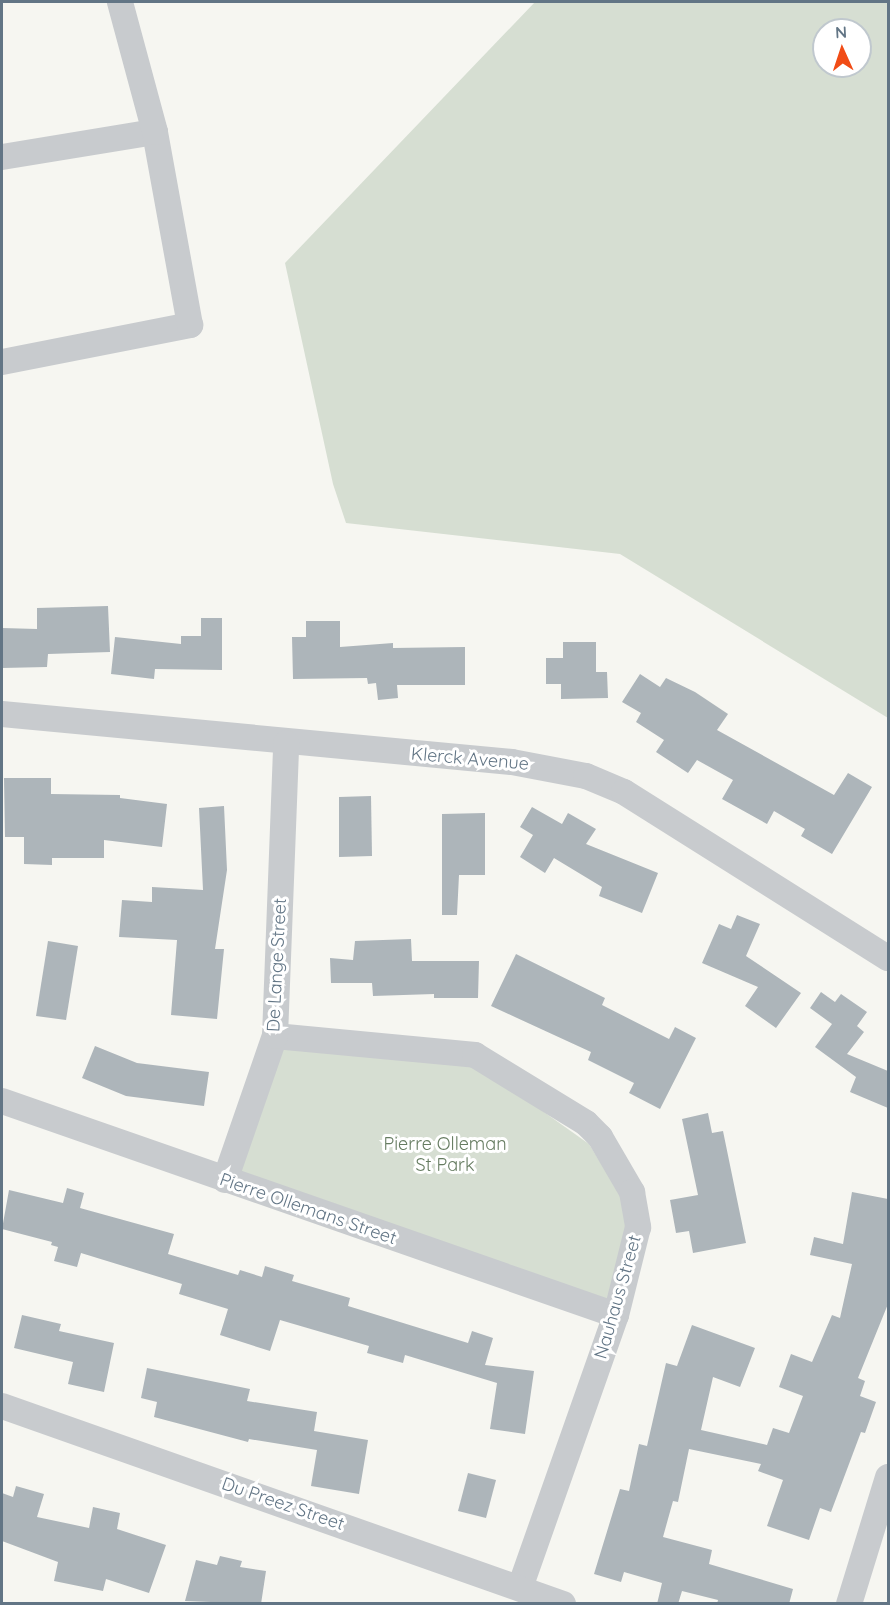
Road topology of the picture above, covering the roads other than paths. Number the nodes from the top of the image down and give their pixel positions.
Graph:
1 (120, 2) edge
2 (155, 132) junction
3 (2, 157) edge
4 (2, 362) edge
5 (2, 714) edge
6 (286, 743) junction
7 (888, 958) edge
8 (275, 1036) junction
9 (2, 1101) edge
10 (225, 1180) junction
11 (616, 1315) junction
12 (2, 1406) edge
13 (888, 1477) edge
14 (520, 1587) junction
15 (563, 1604) edge
16 (849, 1604) edge

1 - 2 street
2 - 3 street
2 - 4 street
5 - 6 street, Klerck Avenue
6 - 7 street, Klerck Avenue
6 - 8 street, De Lange Street
8 - 10 street, De Lange Street
8 - 11 street, Nauhaus Street
9 - 10 street, Pierre Ollemans Street
10 - 11 street, Pierre Ollemans Street
11 - 14 street, Nauhaus Street
12 - 14 street, Du Preez Street
13 - 16 street
14 - 15 street, Du Preez Street

